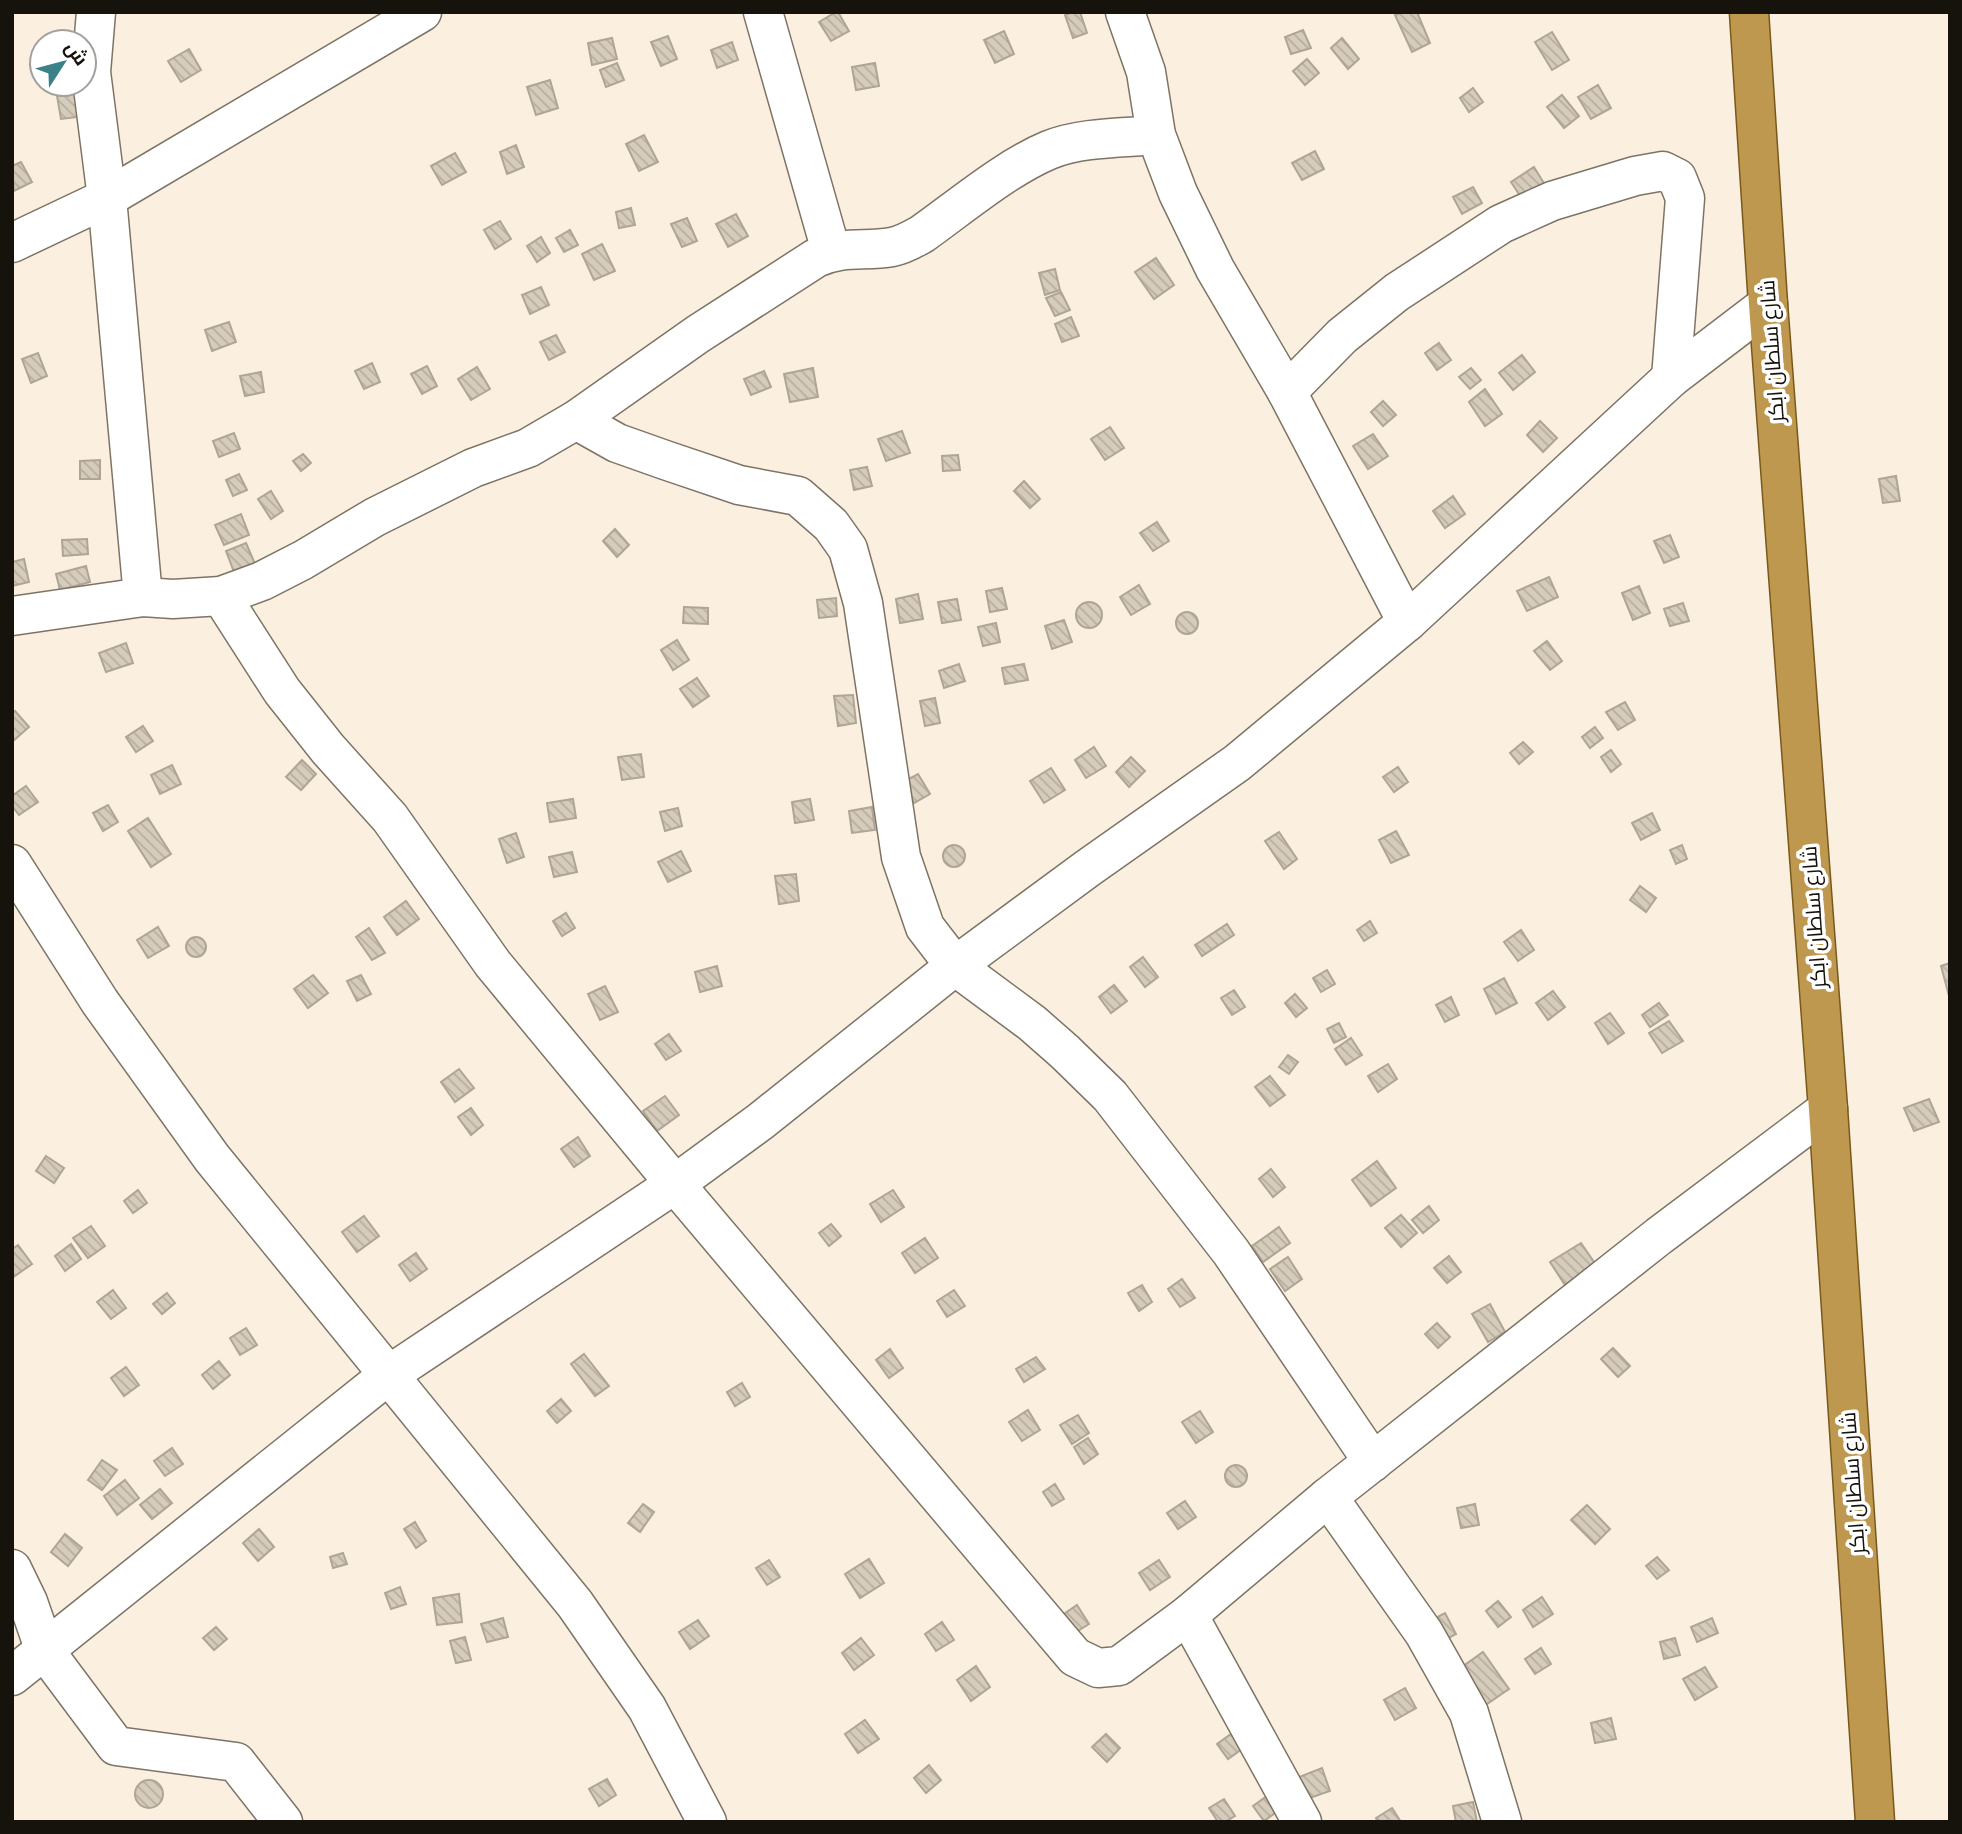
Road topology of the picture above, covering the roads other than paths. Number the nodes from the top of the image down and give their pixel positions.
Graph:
1 (96, 12) edge
2 (422, 12) edge
3 (763, 12) edge
4 (1125, 12) edge
5 (1749, 12) edge
6 (1156, 135) junction
7 (107, 198) junction
8 (12, 243) edge
9 (831, 251) junction
10 (1768, 304) junction
11 (1671, 378) junction
12 (1287, 393) junction
13 (576, 420) junction
14 (221, 596) junction
15 (143, 597) junction
16 (12, 616) edge
17 (1407, 622) junction
18 (12, 864) edge
19 (955, 966) junction
20 (1828, 1109) junction
21 (675, 1184) junction
22 (387, 1376) junction
23 (1373, 1462) junction
24 (1328, 1497) junction
25 (12, 1569) edge
26 (1188, 1615) junction
27 (45, 1651) junction
28 (12, 1676) edge
29 (283, 1822) edge
30 (707, 1822) edge
31 (1302, 1822) edge
32 (1503, 1822) edge
33 (1875, 1822) edge

1 - 7 street
2 - 7 street
3 - 9 street
4 - 6 street
5 - 10 highway, شارع سلطان ابكر
6 - 9 street
6 - 12 street
7 - 8 street
7 - 15 street
9 - 13 street
10 - 11 street
10 - 20 highway, شارع سلطان ابكر
11 - 12 street
11 - 17 street
12 - 17 street
13 - 14 street
13 - 19 street
14 - 15 street
14 - 21 street
15 - 16 street
17 - 19 street
18 - 22 street
19 - 21 street
19 - 23 street
20 - 23 street
20 - 33 highway, شارع سلطان ابكر
21 - 22 street
21 - 26 street
22 - 27 street
22 - 30 street
23 - 24 street
24 - 26 street
24 - 32 street
25 - 27 street
26 - 31 street
27 - 28 street
27 - 29 street

